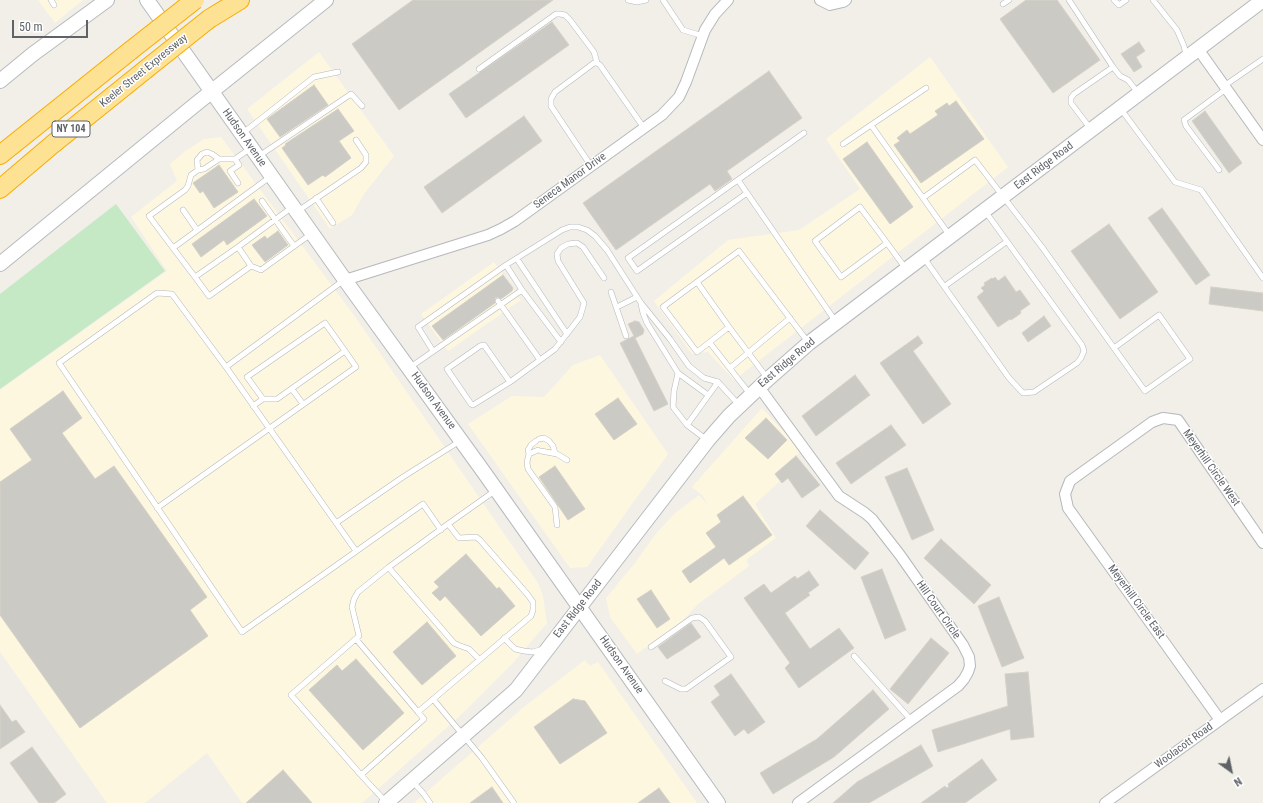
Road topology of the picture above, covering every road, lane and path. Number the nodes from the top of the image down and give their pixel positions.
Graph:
1 (51, 0) edge
2 (106, 0) edge
3 (147, 0) edge
4 (195, 0) edge
5 (233, 0) edge
6 (240, 0) edge
7 (326, 0) edge
8 (628, 0) edge
9 (646, 0) edge
10 (663, 0) edge
11 (728, 0) edge
12 (820, 0) edge
13 (846, 0) edge
14 (1009, 0) edge
15 (1069, 0) edge
16 (1114, 0) edge
17 (1126, 0) edge
18 (1153, 0) edge
19 (1263, 0) edge
20 (1003, 4) dead end
21 (54, 5) dead end
22 (209, 19) junction
23 (702, 36) junction
24 (1198, 49) junction
25 (1187, 58) junction
26 (1263, 59) edge
27 (597, 63) junction
28 (1113, 67) junction
29 (479, 69) dead end
30 (338, 72) dead end
31 (0, 81) edge
32 (1225, 87) junction
33 (926, 88) dead end
34 (212, 91) junction
35 (1139, 94) junction
36 (362, 106) dead end
37 (1120, 108) junction
38 (871, 125) junction
39 (644, 128) junction
40 (1092, 130) junction
41 (804, 133) dead end
42 (242, 134) junction
43 (356, 140) dead end
44 (1263, 140) edge
45 (843, 144) dead end
46 (255, 152) junction
47 (0, 156) edge
48 (219, 159) junction
49 (235, 159) junction
50 (591, 166) junction
51 (198, 170) junction
52 (1219, 170) dead end
53 (271, 176) junction
54 (738, 180) junction
55 (238, 183) dead end
56 (0, 190) edge
57 (747, 193) junction
58 (1004, 196) junction
59 (316, 198) junction
60 (923, 198) junction
61 (262, 202) dead end
62 (295, 209) junction
63 (183, 210) dead end
64 (985, 211) junction
65 (275, 220) junction
66 (334, 223) dead end
67 (197, 230) junction
68 (312, 233) junction
69 (951, 236) junction
70 (1006, 242) junction
71 (887, 243) junction
72 (294, 246) junction
73 (238, 247) junction
74 (173, 248) junction
75 (924, 257) junction
76 (516, 258) junction
77 (0, 264) edge
78 (506, 265) junction
79 (251, 266) junction
80 (906, 270) junction
81 (195, 277) junction
82 (604, 278) dead end
83 (1263, 278) edge
84 (345, 280) junction
85 (484, 280) junction
86 (697, 282) junction
87 (488, 286) dead end
88 (945, 286) junction
89 (475, 287) junction
90 (522, 290) junction
91 (611, 292) dead end
92 (479, 293) dead end
93 (463, 295) junction
94 (636, 297) junction
95 (467, 301) dead end
96 (499, 303) junction
97 (641, 303) junction
98 (450, 304) junction
99 (617, 307) junction
100 (454, 310) dead end
101 (438, 313) junction
102 (790, 318) junction
103 (442, 319) dead end
104 (836, 323) junction
105 (729, 327) junction
106 (567, 334) junction
107 (626, 336) dead end
108 (561, 342) junction
109 (710, 343) junction
110 (809, 343) junction
111 (1114, 348) junction
112 (433, 350) junction
113 (345, 351) junction
114 (748, 352) junction
115 (540, 360) junction
116 (226, 367) junction
117 (409, 368) junction
118 (730, 368) junction
119 (678, 373) junction
120 (510, 382) junction
121 (718, 382) junction
122 (759, 387) junction
123 (292, 389) junction
124 (708, 395) junction
125 (263, 399) junction
126 (303, 404) junction
127 (740, 405) junction
128 (253, 406) junction
129 (687, 425) junction
130 (269, 428) junction
131 (461, 440) junction
132 (708, 440) junction
133 (555, 453) junction
134 (529, 454) junction
135 (567, 460) dead end
136 (1070, 481) joint
137 (496, 490) junction
138 (157, 508) junction
139 (336, 523) junction
140 (448, 524) junction
141 (557, 525) dead end
142 (441, 530) junction
143 (1263, 542) edge
144 (356, 551) junction
145 (389, 568) junction
146 (579, 607) junction
147 (504, 638) junction
148 (356, 639) junction
149 (551, 644) junction
150 (651, 647) dead end
151 (854, 656) dead end
152 (479, 659) junction
153 (665, 681) dead end
154 (1263, 689) edge
155 (433, 699) junction
156 (418, 712) junction
157 (911, 720) junction
158 (1220, 720) junction
159 (463, 736) junction
160 (361, 775) junction
161 (412, 781) junction
162 (386, 803) edge
163 (430, 803) edge
164 (514, 803) edge
165 (718, 803) edge
166 (798, 803) edge
167 (1105, 803) edge

1 - 21 lane
2 - 31 main road
3 - 34 main road, Hudson Avenue
4 - 47 highway, NY 104, bridge
5 - 22 highway, Keeler Street Expressway / NY 104
6 - 22 highway
7 - 34 main road
8 - 9 lane
10 - 23 lane
11 - 23 street, Seneca Manor Drive
12 - 13 street
14 - 20 lane
15 - 28 lane
16 - 17 lane
18 - 25 lane
19 - 24 main road, East Ridge Road
22 - 56 highway, Keeler Street Expressway / NY 104, bridge
23 - 39 street, Seneca Manor Drive
24 - 25 main road, East Ridge Road
24 - 32 street
25 - 35 main road, East Ridge Road
26 - 32 lane
27 - 29 lane
27 - 39 lane
27 - 50 lane
28 - 35 lane
28 - 40 lane
30 - 42 lane
32 - 44 street
32 - 52 lane
33 - 38 lane
34 - 42 main road, Hudson Avenue
34 - 77 main road
35 - 37 main road, East Ridge Road
36 - 46 lane
37 - 40 main road, East Ridge Road
37 - 83 lane
38 - 45 lane
38 - 60 lane
39 - 50 street, Seneca Manor Drive
40 - 58 main road, East Ridge Road
41 - 54 lane
42 - 46 main road, Hudson Avenue
43 - 59 lane
46 - 49 lane
46 - 53 main road, Hudson Avenue
48 - 49 lane
48 - 51 lane
48 - 51 lane
49 - 55 lane
50 - 84 street, Seneca Manor Drive
51 - 74 lane
53 - 62 main road, Hudson Avenue
53 - 67 lane
54 - 57 lane
54 - 57 lane
57 - 104 lane
58 - 60 lane
58 - 64 main road, East Ridge Road
58 - 111 lane
59 - 62 lane
59 - 66 lane
60 - 69 lane
61 - 65 lane
62 - 65 lane
62 - 68 main road, Hudson Avenue
63 - 67 lane
64 - 69 main road, East Ridge Road
64 - 70 lane
65 - 72 lane
65 - 73 lane
67 - 74 lane
68 - 72 lane
68 - 84 main road, Hudson Avenue
69 - 75 main road, East Ridge Road
70 - 88 lane
70 - 88 lane
71 - 71 lane
71 - 80 lane
72 - 79 lane
73 - 79 lane
73 - 81 lane
74 - 81 lane
75 - 80 main road, East Ridge Road
75 - 88 lane
76 - 78 lane
76 - 94 lane
76 - 106 lane
78 - 85 lane
78 - 90 lane
79 - 81 lane
80 - 104 main road, East Ridge Road
82 - 106 lane
84 - 116 lane
84 - 117 main road, Hudson Avenue
85 - 87 lane
85 - 89 lane
86 - 102 lane
86 - 105 lane
86 - 109 lane
89 - 92 lane
89 - 93 lane
90 - 96 lane
90 - 108 lane
91 - 99 lane
93 - 95 lane
93 - 98 lane
94 - 97 lane
94 - 99 lane
96 - 112 lane
96 - 115 lane
97 - 119 lane
97 - 121 lane
98 - 100 lane
98 - 101 lane
99 - 107 lane
101 - 103 lane
101 - 112 lane
102 - 110 lane
102 - 114 lane
104 - 110 main road, East Ridge Road
105 - 109 lane
105 - 114 lane
106 - 108 lane
108 - 115 lane
109 - 118 lane
110 - 122 main road, East Ridge Road
111 - 111 lane
112 - 117 lane
113 - 123 lane
113 - 125 lane
113 - 126 lane
114 - 118 lane
114 - 122 lane
115 - 120 lane
116 - 128 lane
116 - 138 lane
117 - 131 main road, Hudson Avenue
118 - 122 lane
119 - 124 lane
119 - 129 lane
120 - 120 lane
121 - 124 lane
121 - 127 lane
122 - 127 main road, East Ridge Road
122 - 157 street, Hill Court Circle
123 - 125 lane
123 - 126 lane
124 - 129 lane
125 - 128 lane
126 - 130 lane
127 - 132 main road, East Ridge Road
128 - 130 lane
129 - 132 lane
130 - 138 lane
130 - 139 lane
131 - 137 main road, Hudson Avenue
131 - 139 lane
132 - 146 main road, East Ridge Road
133 - 134 lane
133 - 134 lane
133 - 135 lane
134 - 141 lane
136 - 143 street, Meyerhill Circle West
136 - 158 street, Meyerhill Circle East
137 - 140 lane
137 - 146 main road, Hudson Avenue
138 - 144 lane
139 - 144 lane
140 - 142 lane
140 - 147 lane
142 - 144 lane
142 - 145 lane
145 - 148 lane
145 - 152 lane
146 - 149 main road, East Ridge Road
146 - 165 main road, Hudson Avenue
147 - 149 lane
147 - 152 lane
148 - 156 lane
148 - 160 lane
149 - 159 main road, East Ridge Road
150 - 153 lane
151 - 157 lane
152 - 155 lane
154 - 158 street, Woolacott Road
155 - 156 lane
155 - 159 lane
156 - 160 lane
157 - 166 street, Hill Court Circle
158 - 167 street, Woolacott Road
159 - 161 main road, East Ridge Road
159 - 164 lane
160 - 162 lane
161 - 162 main road, East Ridge Road
161 - 163 lane

